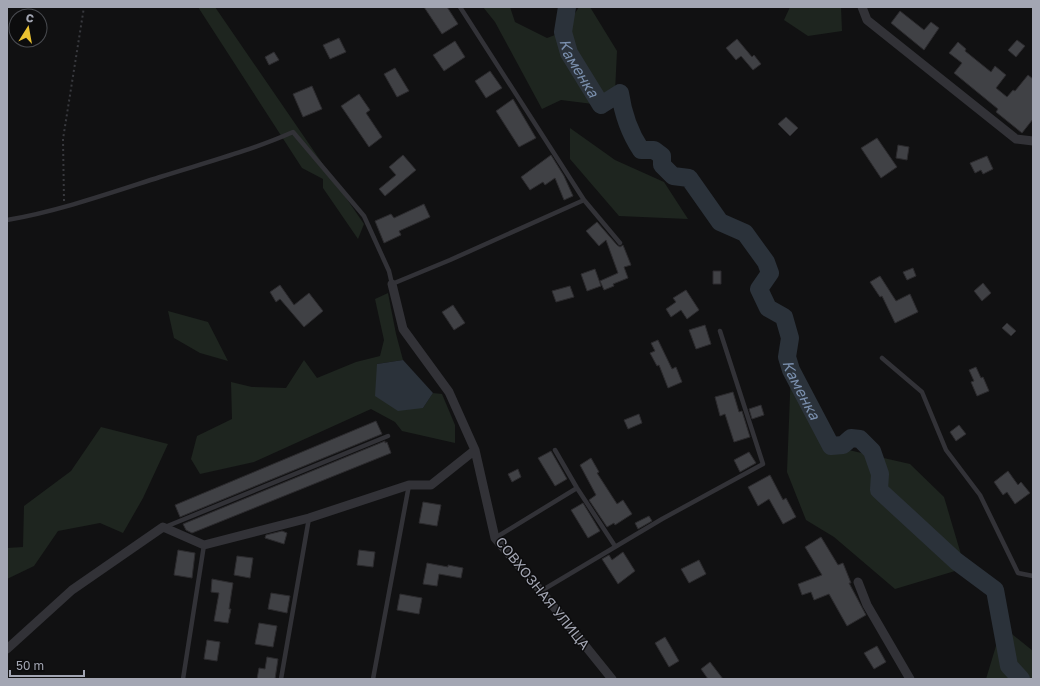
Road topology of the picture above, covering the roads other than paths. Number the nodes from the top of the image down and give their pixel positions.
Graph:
1 (460, 7) edge
2 (862, 7) edge
3 (1033, 141) edge
4 (584, 200) junction
5 (7, 220) edge
6 (620, 243) dead end
7 (392, 284) junction
8 (720, 331) dead end
9 (882, 358) dead end
10 (388, 436) dead end
11 (475, 450) junction
12 (555, 450) dead end
13 (409, 485) junction
14 (577, 488) junction
15 (309, 518) junction
16 (163, 527) junction
17 (495, 538) junction
18 (204, 545) junction
19 (615, 546) junction
20 (1033, 576) edge
21 (858, 582) dead end
22 (541, 591) junction
23 (7, 649) edge
24 (183, 679) edge
25 (281, 679) edge
26 (373, 679) edge
27 (612, 679) edge
28 (910, 679) edge

1 - 4 lane
2 - 3 street
4 - 6 lane
4 - 7 lane
5 - 7 lane
7 - 11 street, СОВХОЗНАЯ УЛИЦА
8 - 19 lane
9 - 20 lane
10 - 16 lane
11 - 13 street
11 - 17 street, СОВХОЗНАЯ УЛИЦА
12 - 14 lane
13 - 15 street
13 - 26 lane
14 - 17 lane
14 - 19 lane
15 - 18 street
15 - 25 lane
16 - 18 street
16 - 23 street
17 - 22 street, СОВХОЗНАЯ УЛИЦА
18 - 24 lane
19 - 22 lane
21 - 28 street
22 - 27 street, СОВХОЗНАЯ УЛИЦА

